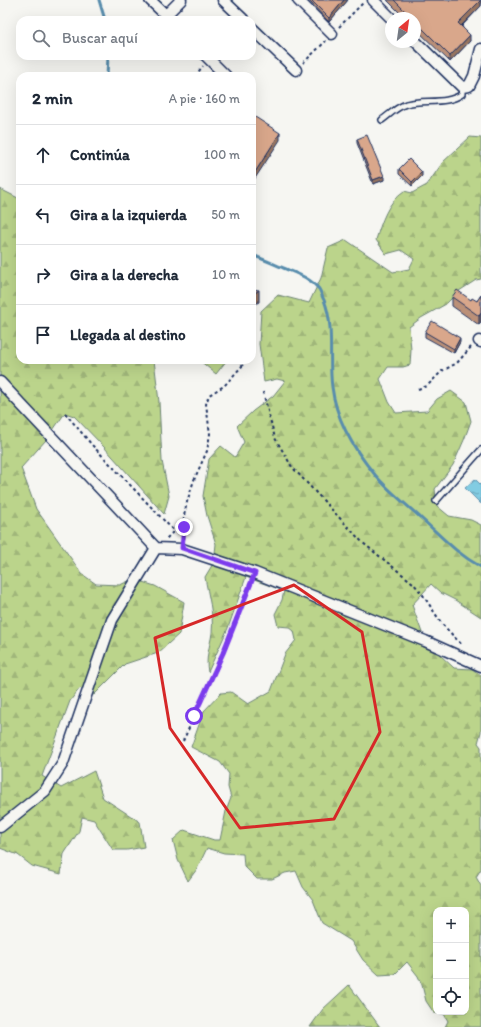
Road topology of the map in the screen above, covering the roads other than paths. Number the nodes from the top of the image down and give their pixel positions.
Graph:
1 (150, 0) edge
2 (181, 0) edge
3 (223, 0) edge
4 (298, 0) edge
5 (373, 0) edge
6 (385, 12) edge
7 (166, 16) edge
8 (169, 16) edge
9 (240, 16) edge
10 (256, 32) edge
11 (332, 34) dead end
12 (421, 47) edge
13 (481, 49) edge
14 (210, 60) edge
15 (296, 70) dead end
16 (222, 72) edge
17 (462, 87) junction
18 (382, 120) dead end
19 (0, 382) edge
20 (481, 450) edge
21 (436, 501) dead end
22 (156, 548) junction
23 (481, 666) edge
24 (0, 827) edge

1 - 7 street
2 - 8 street
3 - 9 street
4 - 11 street
5 - 6 street
10 - 15 street
12 - 17 street
13 - 17 street
14 - 16 street
17 - 18 lane
19 - 22 street
20 - 21 lane
22 - 23 street
22 - 24 street

